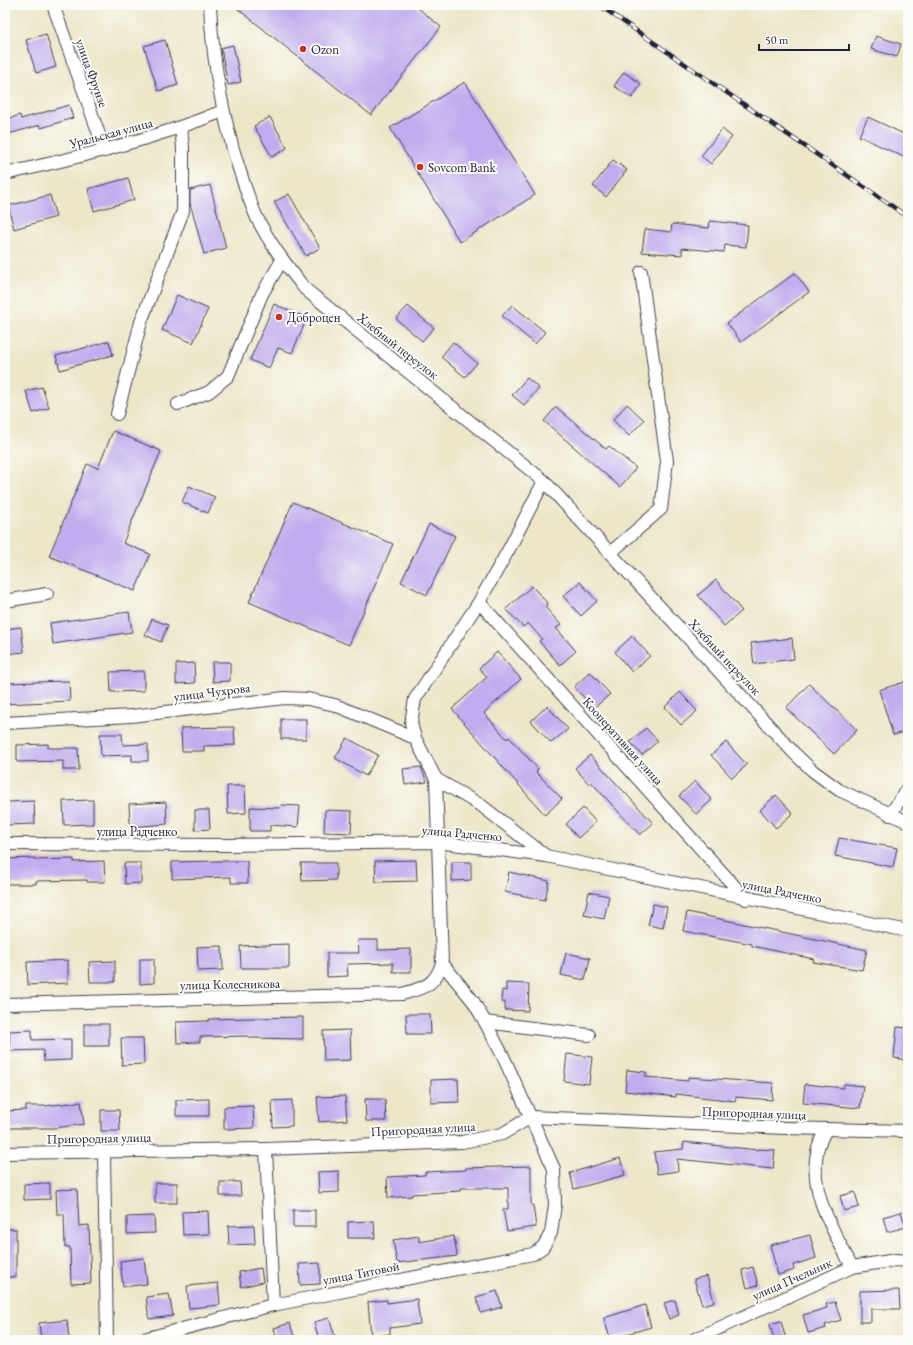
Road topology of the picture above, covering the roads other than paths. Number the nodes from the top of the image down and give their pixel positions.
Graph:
1 (53, 5) edge
2 (210, 5) edge
3 (223, 111) junction
4 (181, 128) junction
5 (105, 151) junction
6 (5, 174) edge
7 (282, 260) junction
8 (641, 272) dead end
9 (178, 404) dead end
10 (117, 414) dead end
11 (544, 481) junction
12 (610, 553) junction
13 (47, 594) dead end
14 (5, 601) edge
15 (479, 602) junction
16 (5, 723) edge
17 (414, 738) junction
18 (436, 779) junction
19 (908, 787) edge
20 (890, 815) junction
21 (908, 822) edge
22 (437, 842) junction
23 (5, 844) edge
24 (546, 856) junction
25 (746, 899) junction
26 (908, 931) edge
27 (442, 964) junction
28 (5, 1004) edge
29 (485, 1022) junction
30 (588, 1035) dead end
31 (531, 1117) junction
32 (826, 1129) junction
33 (908, 1131) edge
34 (266, 1149) junction
35 (104, 1152) junction
36 (5, 1153) edge
37 (908, 1261) edge
38 (852, 1267) junction
39 (272, 1305) junction
40 (107, 1340) edge
41 (140, 1340) edge
42 (692, 1340) edge

1 - 5 street, улица Фрунзе
2 - 3 street, Хлебный переулок
3 - 4 street, Уральская улица
3 - 7 street, Хлебный переулок
4 - 5 street, Уральская улица
4 - 10 street
5 - 6 street, Уральская улица
7 - 9 street
7 - 11 street, Хлебный переулок
8 - 12 street
11 - 12 street, Хлебный переулок
11 - 15 street
12 - 20 street, Хлебный переулок
13 - 14 street
15 - 17 street
15 - 25 street, Кооперативная улица
16 - 17 street, улица Чухрова
17 - 18 street
18 - 22 street
18 - 24 street
19 - 20 street
20 - 21 street, Хлебный переулок
22 - 23 street, улица Радченко
22 - 24 street, улица Радченко
22 - 27 street
24 - 25 street, улица Радченко
25 - 26 street, улица Радченко
27 - 28 street, улица Колесникова
27 - 29 street, улица Титовой
29 - 30 street
29 - 31 street, улица Титовой
31 - 32 street, Пригородная улица
31 - 34 street, Пригородная улица
31 - 39 street, улица Титовой
32 - 33 street, Пригородная улица
32 - 38 street
34 - 35 street, Пригородная улица
34 - 39 street
35 - 36 street, Пригородная улица
35 - 40 street
37 - 38 street, улица Пчельник
38 - 42 street, улица Пчельник
39 - 41 street, улица Титовой

